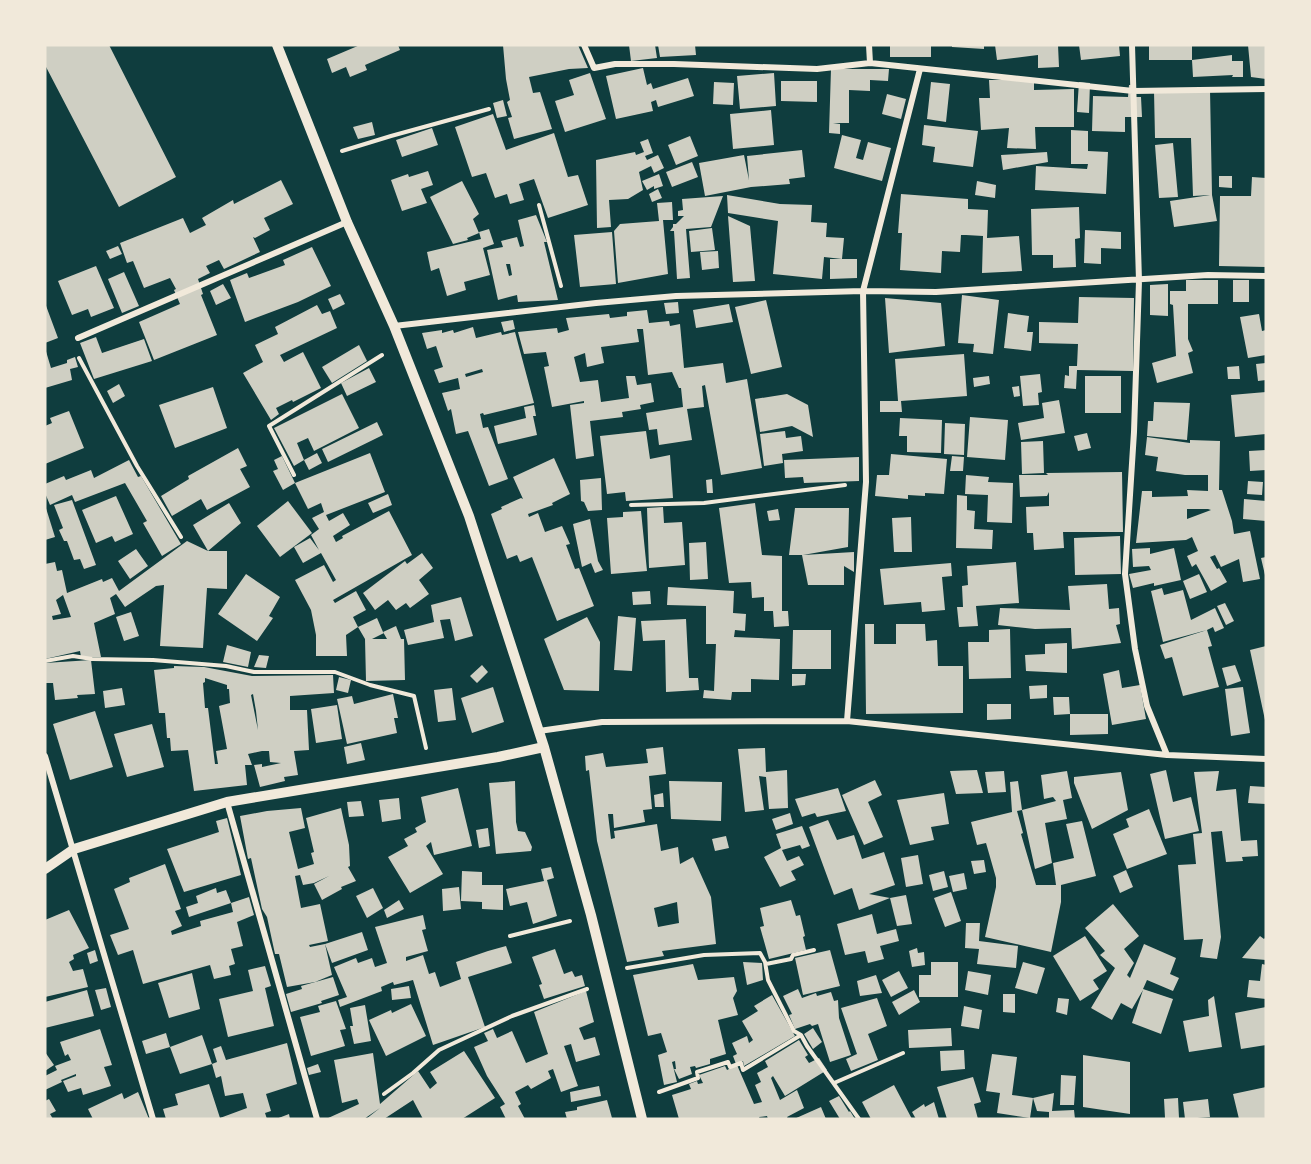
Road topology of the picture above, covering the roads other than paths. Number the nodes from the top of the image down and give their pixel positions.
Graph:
1 (277, 45) edge
2 (584, 45) edge
3 (869, 45) edge
4 (1132, 45) edge
5 (870, 63) junction
6 (920, 69) junction
7 (1266, 89) edge
8 (1133, 91) junction
9 (347, 222) junction
10 (1266, 276) edge
11 (1139, 281) junction
12 (863, 291) junction
13 (394, 326) junction
14 (78, 338) road end
15 (847, 721) junction
16 (538, 731) junction
17 (544, 747) junction
18 (1167, 755) junction
19 (45, 756) edge
20 (1266, 759) edge
21 (227, 802) junction
22 (74, 849) junction
23 (45, 869) edge
24 (153, 1119) edge
25 (317, 1119) edge
26 (642, 1119) edge

1 - 9 street
2 - 5 street
3 - 5 street
4 - 8 street
5 - 6 street
6 - 8 street
6 - 12 street
7 - 8 street
8 - 11 street
9 - 13 street
9 - 14 street
10 - 11 street
11 - 12 street
11 - 18 street
12 - 13 street
12 - 15 street
13 - 16 street
15 - 16 street
15 - 18 street
16 - 17 street
17 - 21 street
17 - 26 street
18 - 20 street
19 - 22 street
21 - 22 street
21 - 25 street
22 - 23 street
22 - 24 street

